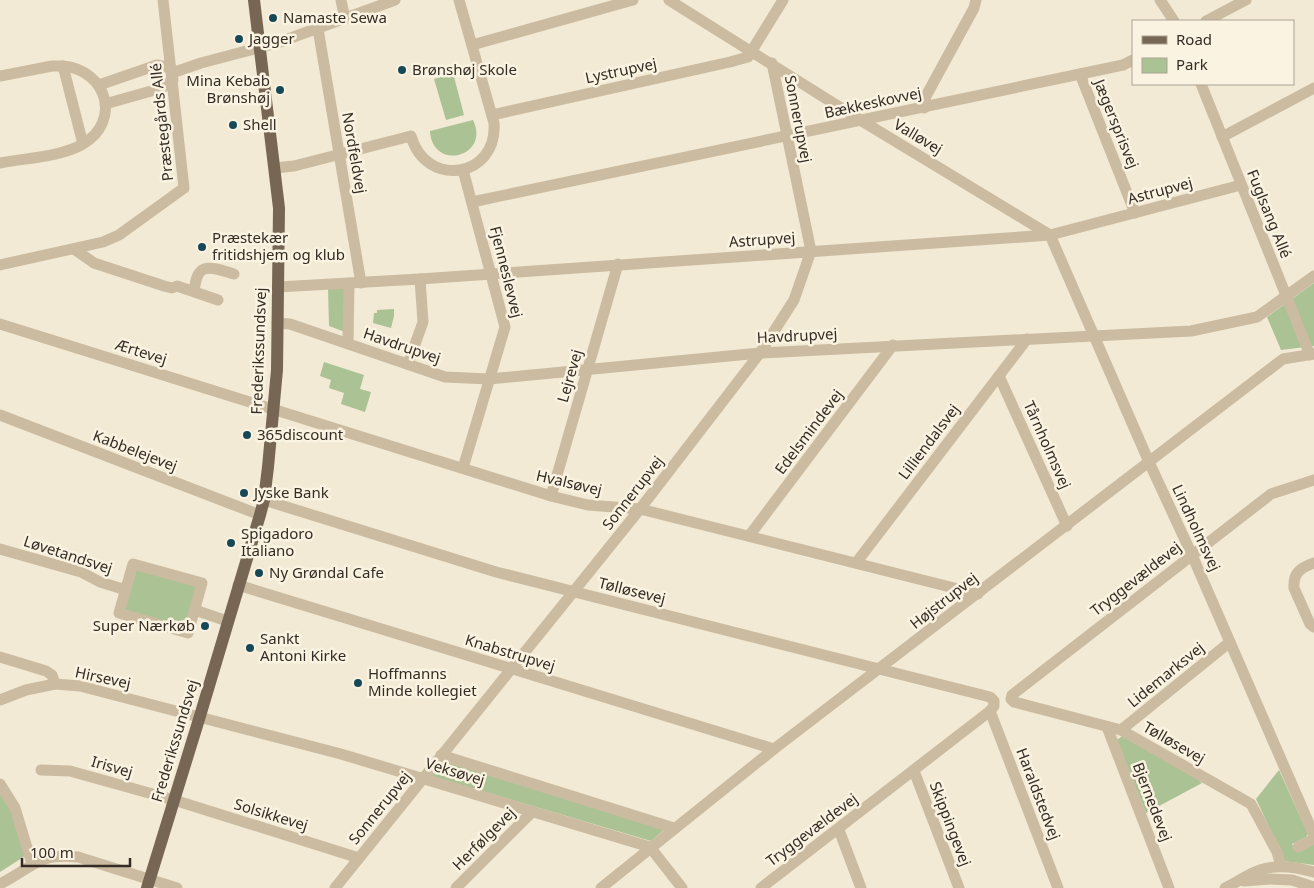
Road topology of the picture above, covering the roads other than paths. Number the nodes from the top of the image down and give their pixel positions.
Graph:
1 (163, 0) edge
2 (341, 0) edge
3 (394, 0) edge
4 (459, 0) edge
5 (633, 0) edge
6 (669, 0) edge
7 (783, 0) edge
8 (976, 0) edge
9 (1160, 0) edge
10 (1246, 0) edge
11 (255, 3) edge
12 (345, 18) junction
13 (1173, 20) edge
14 (1208, 20) edge
15 (318, 29) junction
16 (472, 45) junction
17 (260, 48) junction
18 (752, 51) junction
19 (1132, 60) edge
20 (772, 63) junction
21 (63, 66) junction
22 (172, 74) junction
23 (1080, 74) junction
24 (0, 76) edge
25 (99, 85) junction
26 (1201, 85) edge
27 (1314, 88) edge
28 (105, 104) junction
29 (924, 108) junction
30 (492, 115) junction
31 (861, 120) junction
32 (786, 136) junction
33 (1222, 137) junction
34 (83, 144) junction
35 (339, 155) junction
36 (0, 163) edge
37 (275, 168) junction
38 (463, 170) junction
39 (1242, 185) junction
40 (472, 202) junction
41 (1135, 213) junction
42 (1050, 235) junction
43 (74, 249) junction
44 (810, 251) junction
45 (618, 264) junction
46 (0, 265) edge
47 (234, 274) dead end
48 (492, 274) junction
49 (1314, 276) edge
50 (420, 279) junction
51 (361, 282) junction
52 (349, 283) junction
53 (278, 287) junction
54 (194, 291) junction
55 (1286, 296) junction
56 (218, 300) dead end
57 (278, 323) junction
58 (0, 324) edge
59 (1094, 335) junction
60 (1027, 339) junction
61 (348, 344) junction
62 (894, 345) junction
63 (760, 353) junction
64 (1312, 354) edge
65 (408, 364) junction
66 (587, 368) junction
67 (999, 376) junction
68 (489, 379) junction
69 (274, 409) junction
70 (0, 415) edge
71 (1149, 462) junction
72 (463, 468) junction
73 (1314, 480) edge
74 (551, 496) junction
75 (264, 500) junction
76 (640, 510) junction
77 (260, 515) junction
78 (1067, 526) junction
79 (749, 536) junction
80 (0, 549) edge
81 (1192, 555) junction
82 (856, 563) junction
83 (1314, 563) edge
84 (238, 585) junction
85 (126, 590) junction
86 (573, 592) junction
87 (978, 594) junction
88 (195, 610) junction
89 (227, 620) junction
90 (1314, 627) edge
91 (1230, 642) junction
92 (0, 657) edge
93 (510, 669) junction
94 (881, 669) junction
95 (55, 684) junction
96 (1011, 699) joint
97 (0, 700) edge
98 (992, 706) junction
99 (200, 716) junction
100 (1108, 726) junction
101 (1121, 730) junction
102 (774, 749) junction
103 (441, 755) junction
104 (40, 770) dead end
105 (914, 771) junction
106 (423, 778) junction
107 (0, 784) edge
108 (174, 800) junction
109 (533, 811) junction
110 (674, 828) junction
111 (839, 830) junction
112 (1314, 835) edge
113 (1314, 839) edge
114 (650, 847) junction
115 (1298, 847) dead end
116 (359, 858) junction
117 (32, 864) junction
118 (1281, 866) junction
119 (1314, 872) edge
120 (1240, 881) junction
121 (0, 884) edge
122 (148, 884) edge
123 (1293, 884) edge
124 (1314, 887) edge
125 (176, 888) edge
126 (335, 888) edge
127 (456, 888) edge
128 (601, 888) edge
129 (682, 888) edge
130 (762, 888) edge
131 (861, 888) edge
132 (959, 888) edge
133 (1058, 888) edge
134 (1169, 888) edge
135 (1225, 888) edge

1 - 22 street, Præstegårds Allé
2 - 12 street
3 - 12 street
4 - 16 street
5 - 16 street
6 - 18 street, Valløvej
7 - 18 street
8 - 29 street
9 - 13 street
10 - 14 street
11 - 17 main road, Frederikssundsvej
12 - 15 street
15 - 17 street
15 - 35 street, Nordfeldvej
16 - 30 street
17 - 22 street
17 - 37 main road, Frederikssundsvej
18 - 20 street, Valløvej
18 - 30 street, Lystrupvej
19 - 23 street, Bækkeskovvej
20 - 31 street, Valløvej
20 - 32 street, Sonnerupvej
21 - 24 street
21 - 25 street
21 - 34 street
22 - 25 street
22 - 28 street
22 - 43 street, Præstegårds Allé
23 - 29 street, Bækkeskovvej
23 - 41 street, Jægersprisvej
25 - 28 street
26 - 33 street, Fuglsang Allé
27 - 33 street
28 - 34 street
29 - 31 street, Bækkeskovvej
30 - 38 street
31 - 32 street, Bækkeskovvej
31 - 42 street, Valløvej
32 - 40 street, Bækkeskovvej
32 - 44 street, Sonnerupvej
33 - 39 street, Fuglsang Allé
34 - 36 street
35 - 37 street
35 - 38 street
35 - 51 street, Nordfeldvej
37 - 53 main road, Frederikssundsvej
38 - 40 street, Fjenneslevvej
39 - 41 street, Astrupvej
39 - 55 street, Fuglsang Allé
40 - 48 street, Fjenneslevvej
41 - 42 street, Astrupvej
42 - 44 street, Astrupvej
42 - 59 street, Lindholmsvej
43 - 46 street, Præstegårds Allé
43 - 54 street
44 - 45 street, Astrupvej
44 - 63 street, Sonnerupvej
45 - 48 street, Astrupvej
45 - 66 street, Lejrevej
47 - 54 street
48 - 50 street, Astrupvej
48 - 68 street, Fjenneslevvej
49 - 55 street, Havdrupvej
50 - 51 street, Astrupvej
50 - 65 street
51 - 52 street, Astrupvej
52 - 53 street, Astrupvej
52 - 61 street
53 - 57 main road, Frederikssundsvej
54 - 56 street
55 - 59 street, Havdrupvej
55 - 64 street, Fuglsang Allé
57 - 61 street, Havdrupvej
57 - 69 main road, Frederikssundsvej
58 - 69 street, Ærtevej
59 - 60 street, Havdrupvej
59 - 71 street, Lindholmsvej
60 - 62 street, Havdrupvej
60 - 67 street, Lilliendalsvej
61 - 65 street, Havdrupvej
62 - 63 street, Havdrupvej
62 - 79 street, Edelsmindevej
63 - 66 street, Havdrupvej
63 - 76 street, Sonnerupvej
64 - 71 street, Højstrupvej
65 - 68 street, Havdrupvej
66 - 68 street, Havdrupvej
66 - 74 street, Lejrevej
67 - 78 street, Tårnholmsvej
67 - 82 street, Lilliendalsvej
68 - 72 street, Fjenneslevvej
69 - 72 street, Hvalsøvej
69 - 75 main road, Frederikssundsvej
70 - 77 street, Kabbelejevej
71 - 78 street, Højstrupvej
71 - 81 street, Lindholmsvej
72 - 74 street, Hvalsøvej
73 - 81 street, Tryggevældevej
74 - 76 street, Hvalsøvej
75 - 77 main road, Frederikssundsvej
75 - 86 street, Tølløsevej
76 - 79 street, Hvalsøvej
76 - 86 street, Sonnerupvej
77 - 84 main road, Frederikssundsvej
78 - 87 street, Højstrupvej
79 - 82 street, Hvalsøvej
80 - 85 street, Løvetandsvej
81 - 91 street, Lindholmsvej
81 - 96 street, Tryggevældevej
82 - 87 street, Hvalsøvej
83 - 90 street
84 - 89 main road, Frederikssundsvej
84 - 93 street, Knabstrupvej
85 - 88 street, Løvetandsvej
85 - 88 street, Løvetandsvej
86 - 93 street, Sonnerupvej
86 - 94 street, Tølløsevej
87 - 94 street, Højstrupvej
88 - 89 street
89 - 99 main road, Frederikssundsvej
91 - 101 street, Lidemarksvej
91 - 112 street, Lindholmsvej
92 - 95 street
93 - 102 street, Knabstrupvej
93 - 103 street, Sonnerupvej
94 - 98 street, Tølløsevej
94 - 102 street, Højstrupvej
95 - 97 street, Hirsevej
95 - 99 street, Hirsevej
96 - 100 street, Tølløsevej
98 - 105 street, Tryggevældevej
98 - 133 street, Haraldstedvej
99 - 106 street, Veksøvej
99 - 108 main road, Frederikssundsvej
100 - 101 street, Tølløsevej
100 - 134 street, Bjernedevej
101 - 118 street, Tølløsevej
102 - 110 street, Højstrupvej
103 - 106 street, Sonnerupvej
103 - 110 street, Veksøvej
104 - 108 street, Irisvej
105 - 111 street, Tryggevældevej
105 - 132 street, Skippingevej
106 - 109 street, Veksøvej
106 - 116 street, Sonnerupvej
107 - 117 street
108 - 116 street, Solsikkevej
108 - 122 main road, Frederikssundsvej
109 - 114 street, Veksøvej
109 - 127 street, Herfølgevej
110 - 114 street, Højstrupvej
111 - 130 street, Tryggevældevej
111 - 131 street
113 - 115 street
114 - 128 street, Højstrupvej
114 - 129 street
116 - 126 street, Sonnerupvej
117 - 121 street
117 - 122 street
118 - 119 street
118 - 120 street
120 - 123 street
120 - 135 street
122 - 125 street
123 - 124 street

